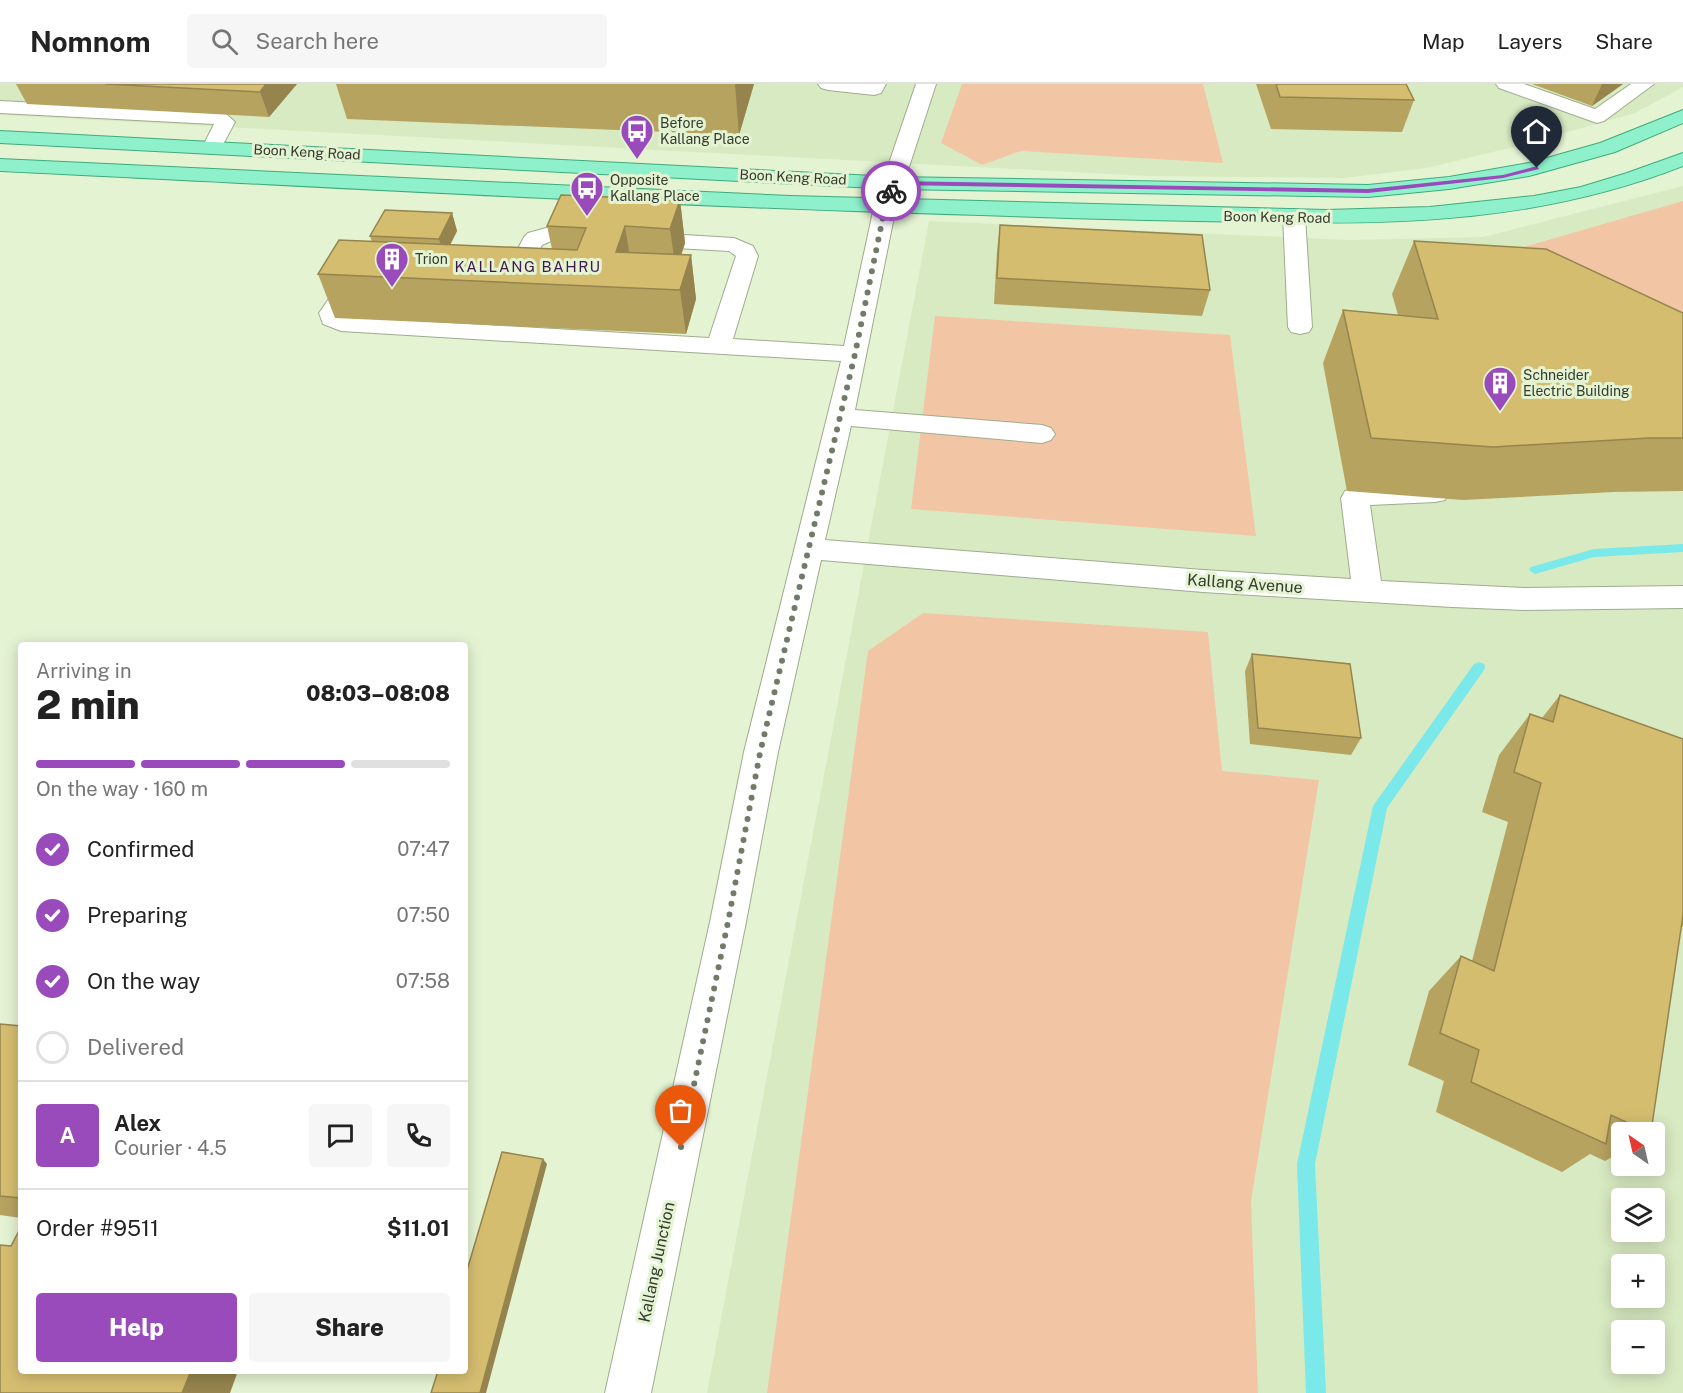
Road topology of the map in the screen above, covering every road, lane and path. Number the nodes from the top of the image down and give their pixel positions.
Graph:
1 (828, 84) edge
2 (876, 84) edge
3 (926, 84) edge
4 (1506, 84) edge
5 (1644, 84) edge
6 (0, 107) edge
7 (1683, 116) edge
8 (0, 137) edge
9 (212, 148) junction
10 (1683, 159) edge
11 (0, 165) edge
12 (894, 183) junction
13 (885, 207) junction
14 (1294, 216) junction
15 (379, 266) edge
16 (506, 279) edge
17 (1300, 327) dead end
18 (718, 347) junction
19 (855, 354) junction
20 (840, 417) junction
21 (1042, 434) dead end
22 (1457, 492) edge
23 (808, 549) junction
24 (1367, 591) junction
25 (1683, 597) edge
26 (628, 1393) edge

1 - 2 street
3 - 12 street, Kallang Junction
4 - 5 street
6 - 9 street
7 - 12 main road, Boon Keng Road
8 - 9 main road, Boon Keng Road
9 - 12 main road, Boon Keng Road
10 - 14 main road, Boon Keng Road
11 - 13 main road, Boon Keng Road
12 - 13 street, Kallang Junction
13 - 14 main road, Boon Keng Road
13 - 19 street, Kallang Junction
14 - 17 street
15 - 18 street
16 - 18 street
18 - 19 street
19 - 20 street, Kallang Junction
20 - 21 street
20 - 23 street, Kallang Junction
22 - 24 street
23 - 24 street, Kallang Avenue
23 - 26 street, Kallang Junction
24 - 25 street, Kallang Avenue

